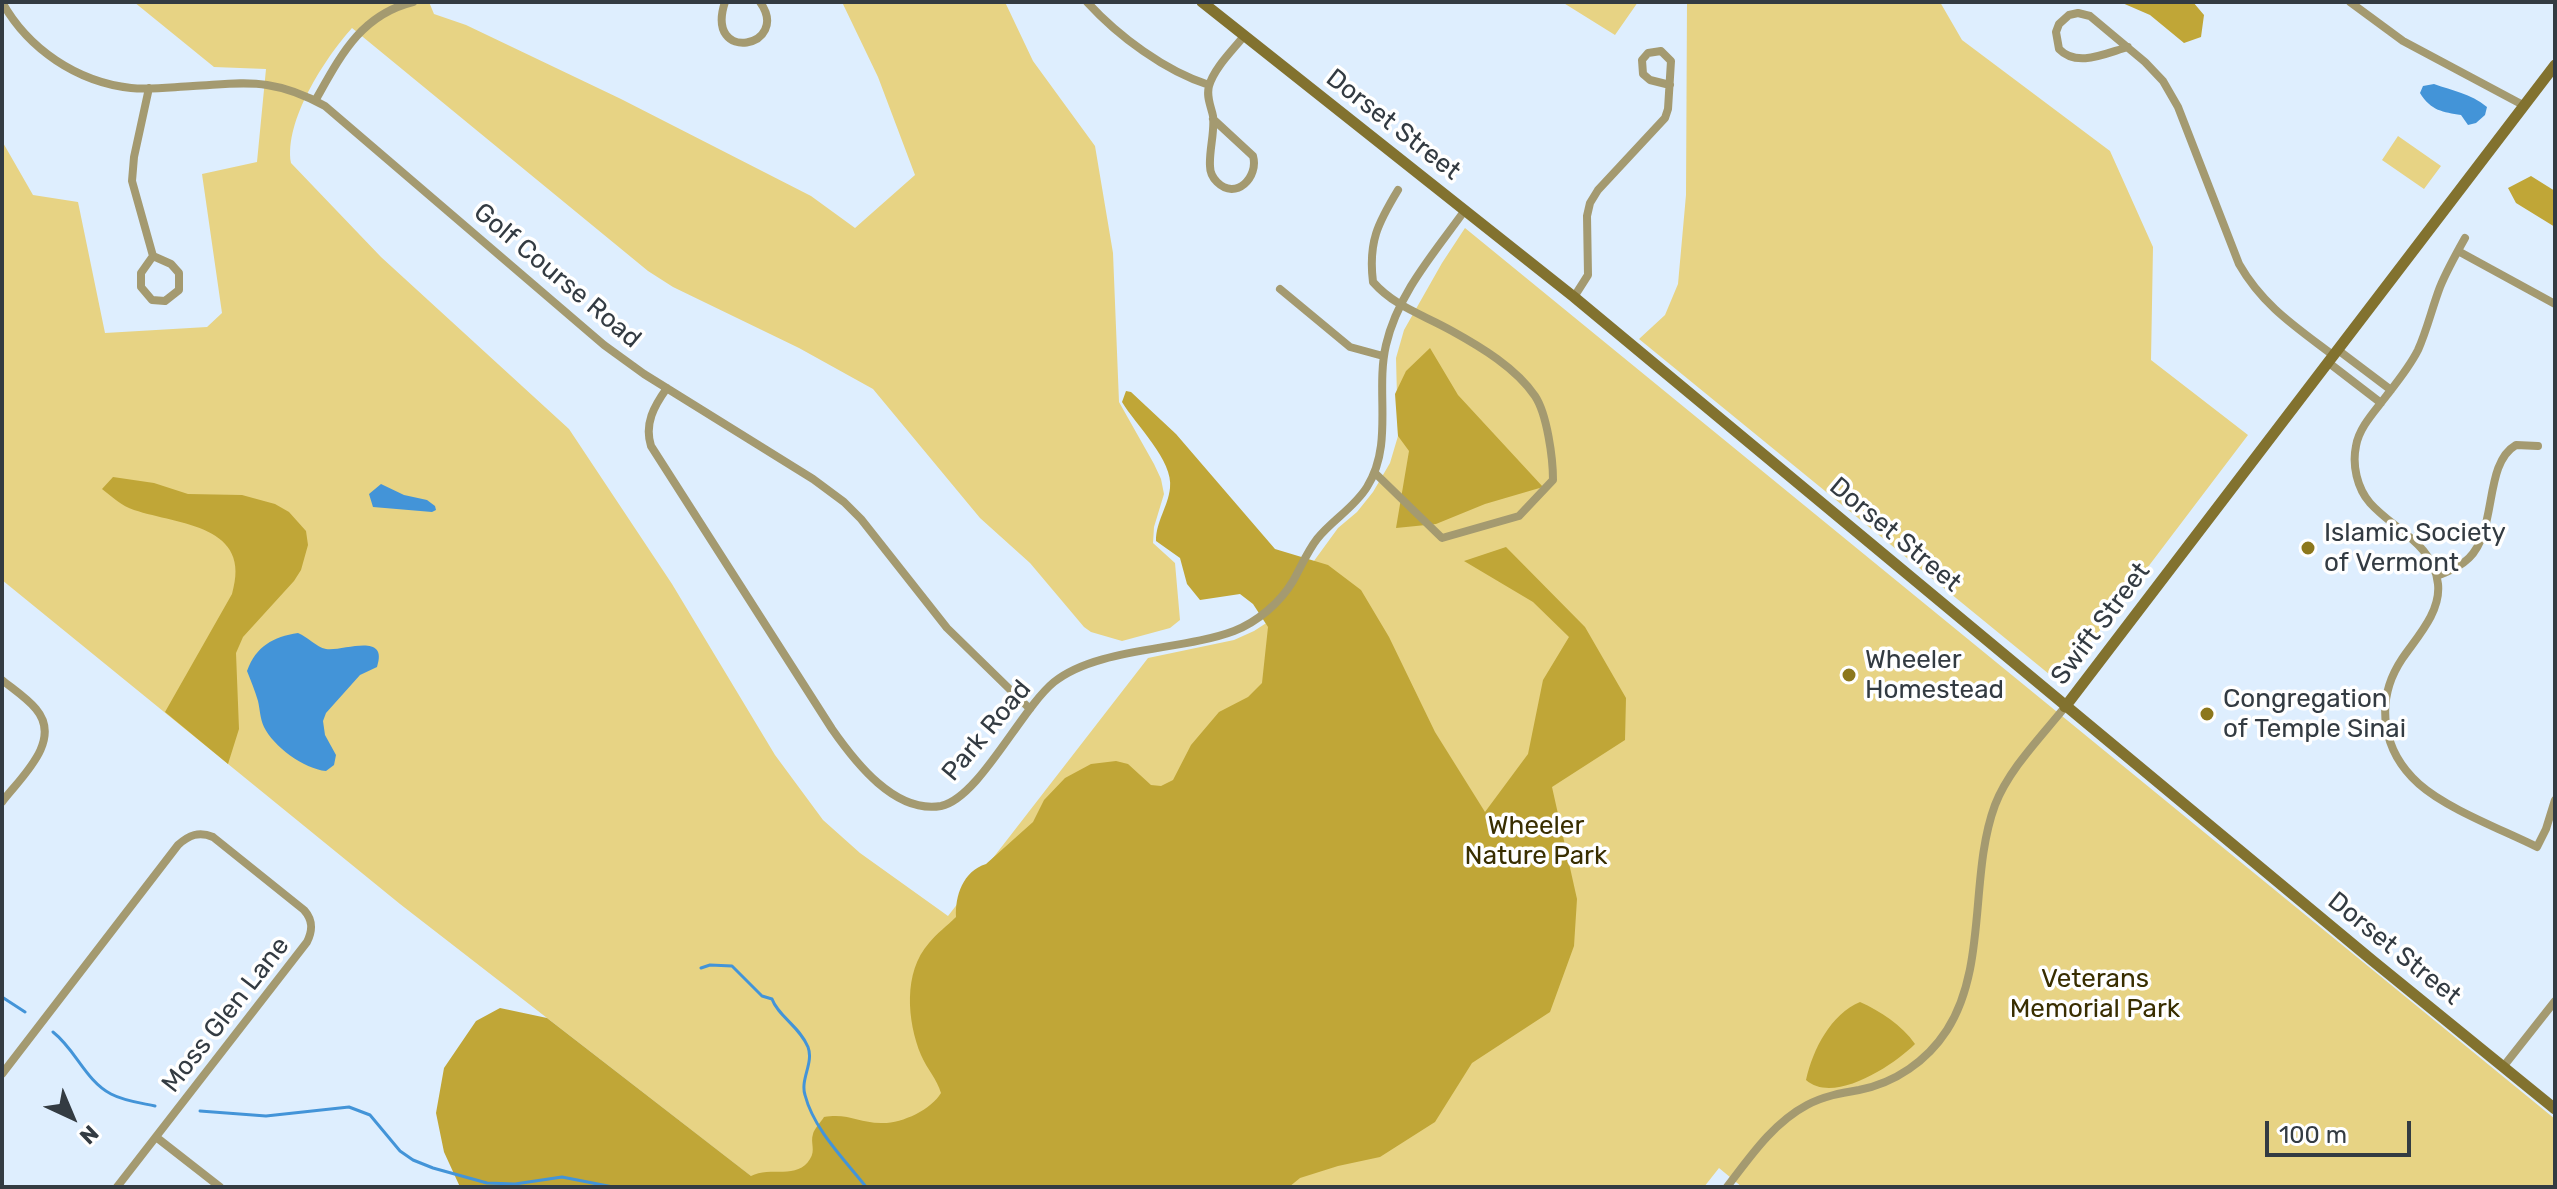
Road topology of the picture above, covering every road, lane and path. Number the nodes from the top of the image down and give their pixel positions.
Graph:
1 (2, 2) edge
2 (413, 2) edge
3 (725, 2) edge
4 (760, 2) edge
5 (1087, 2) edge
6 (1202, 2) edge
7 (2350, 2) edge
8 (1244, 36) junction
9 (2128, 47) junction
10 (2555, 65) edge
11 (1209, 85) junction
12 (1670, 85) junction
13 (149, 88) junction
14 (315, 101) junction
15 (2523, 105) junction
16 (1213, 119) junction
17 (1398, 190) dead end
18 (1465, 210) junction
19 (2465, 238) dead end
20 (2458, 251) junction
21 (153, 256) junction
22 (1280, 289) dead end
23 (1574, 297) junction
24 (2555, 304) edge
25 (1400, 305) junction
26 (1383, 356) junction
27 (2334, 356) junction
28 (667, 388) junction
29 (2391, 390) junction
30 (2381, 403) junction
31 (2538, 446) dead end
32 (1375, 473) junction
33 (2437, 576) junction
34 (2, 680) edge
35 (2065, 707) junction
36 (1030, 709) junction
37 (2555, 800) edge
38 (2, 802) edge
39 (2555, 1001) edge
40 (2503, 1067) junction
41 (2, 1074) edge
42 (2555, 1109) edge
43 (156, 1137) junction
44 (117, 1187) edge
45 (220, 1187) edge
46 (1727, 1187) edge

1 - 13 street, Golf Course Road
2 - 14 street
3 - 4 street
5 - 11 street
6 - 8 street, Dorset Street
7 - 15 street
8 - 11 street
8 - 18 street, Dorset Street
9 - 9 street
9 - 27 street
10 - 15 street, Swift Street
11 - 16 street
12 - 12 street
12 - 23 street
13 - 14 street, Golf Course Road
13 - 21 street
14 - 28 street, Golf Course Road
15 - 27 street, Swift Street
16 - 16 street
17 - 25 street
18 - 23 street, Dorset Street
18 - 25 street, Park Road
19 - 20 street
20 - 24 street
20 - 29 street
21 - 21 street
22 - 26 street
23 - 35 street, Dorset Street
25 - 26 street, Park Road
25 - 32 street
26 - 32 street, Park Road
27 - 29 street
27 - 30 street
27 - 35 street, Swift Street
28 - 36 street, Golf Course Road
28 - 36 street, Park Road
29 - 30 street
30 - 33 street
31 - 33 street
32 - 36 street, Park Road
33 - 37 street
34 - 38 street
35 - 40 street, Dorset Street
35 - 46 street, Swift Street
39 - 40 street
40 - 42 street, Dorset Street
41 - 43 street, Moss Glen Lane
43 - 44 street, Moss Glen Lane
43 - 45 street

